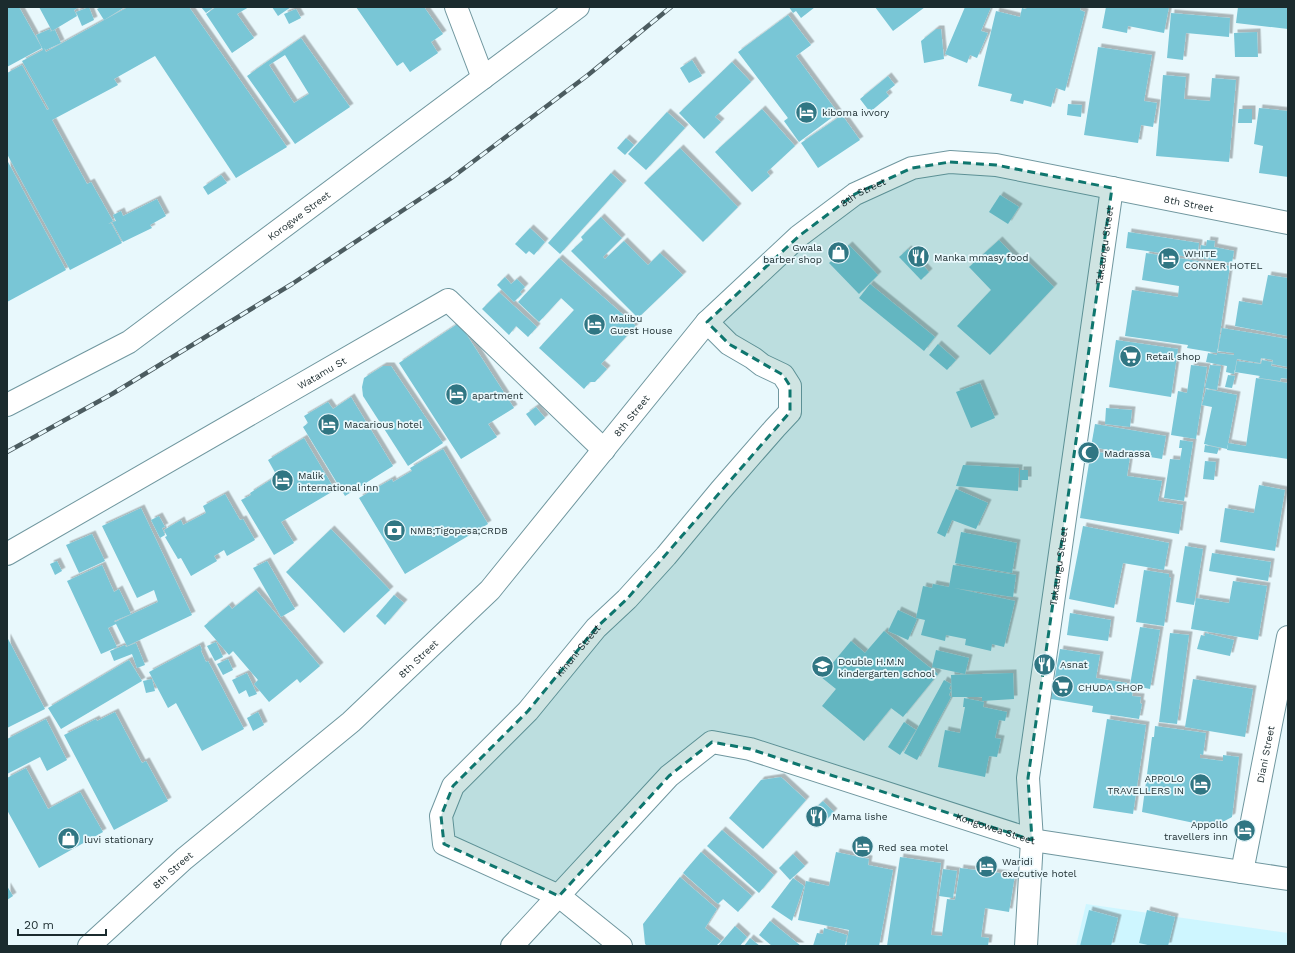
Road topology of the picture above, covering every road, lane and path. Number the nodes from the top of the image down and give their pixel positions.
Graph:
1 (456, 7) edge
2 (578, 7) edge
3 (483, 78) junction
4 (1112, 188) junction
5 (1288, 223) edge
6 (707, 322) junction
7 (7, 405) edge
8 (604, 450) junction
9 (7, 554) edge
10 (1288, 637) edge
11 (1032, 840) junction
12 (1242, 872) junction
13 (1288, 879) edge
14 (558, 896) junction
15 (89, 946) edge
16 (512, 946) edge
17 (621, 946) edge
18 (1026, 946) edge

1 - 3 street
2 - 3 street, Korogwe Street
3 - 7 street, Korogwe Street
4 - 5 street, 8th Street
4 - 6 street, 8th Street
4 - 11 street, Takaungu Street
6 - 8 street, 8th Street
6 - 14 street, Kinuni Street
8 - 9 street, Watamu St
8 - 15 street, 8th Street
10 - 12 street, Diani Street
11 - 12 street, Kongowea Street
11 - 14 street, Kongowea Street
11 - 18 street, Takaungu Street
12 - 13 street, Kongowea Street
14 - 16 street
14 - 17 street, Kinuni Street

